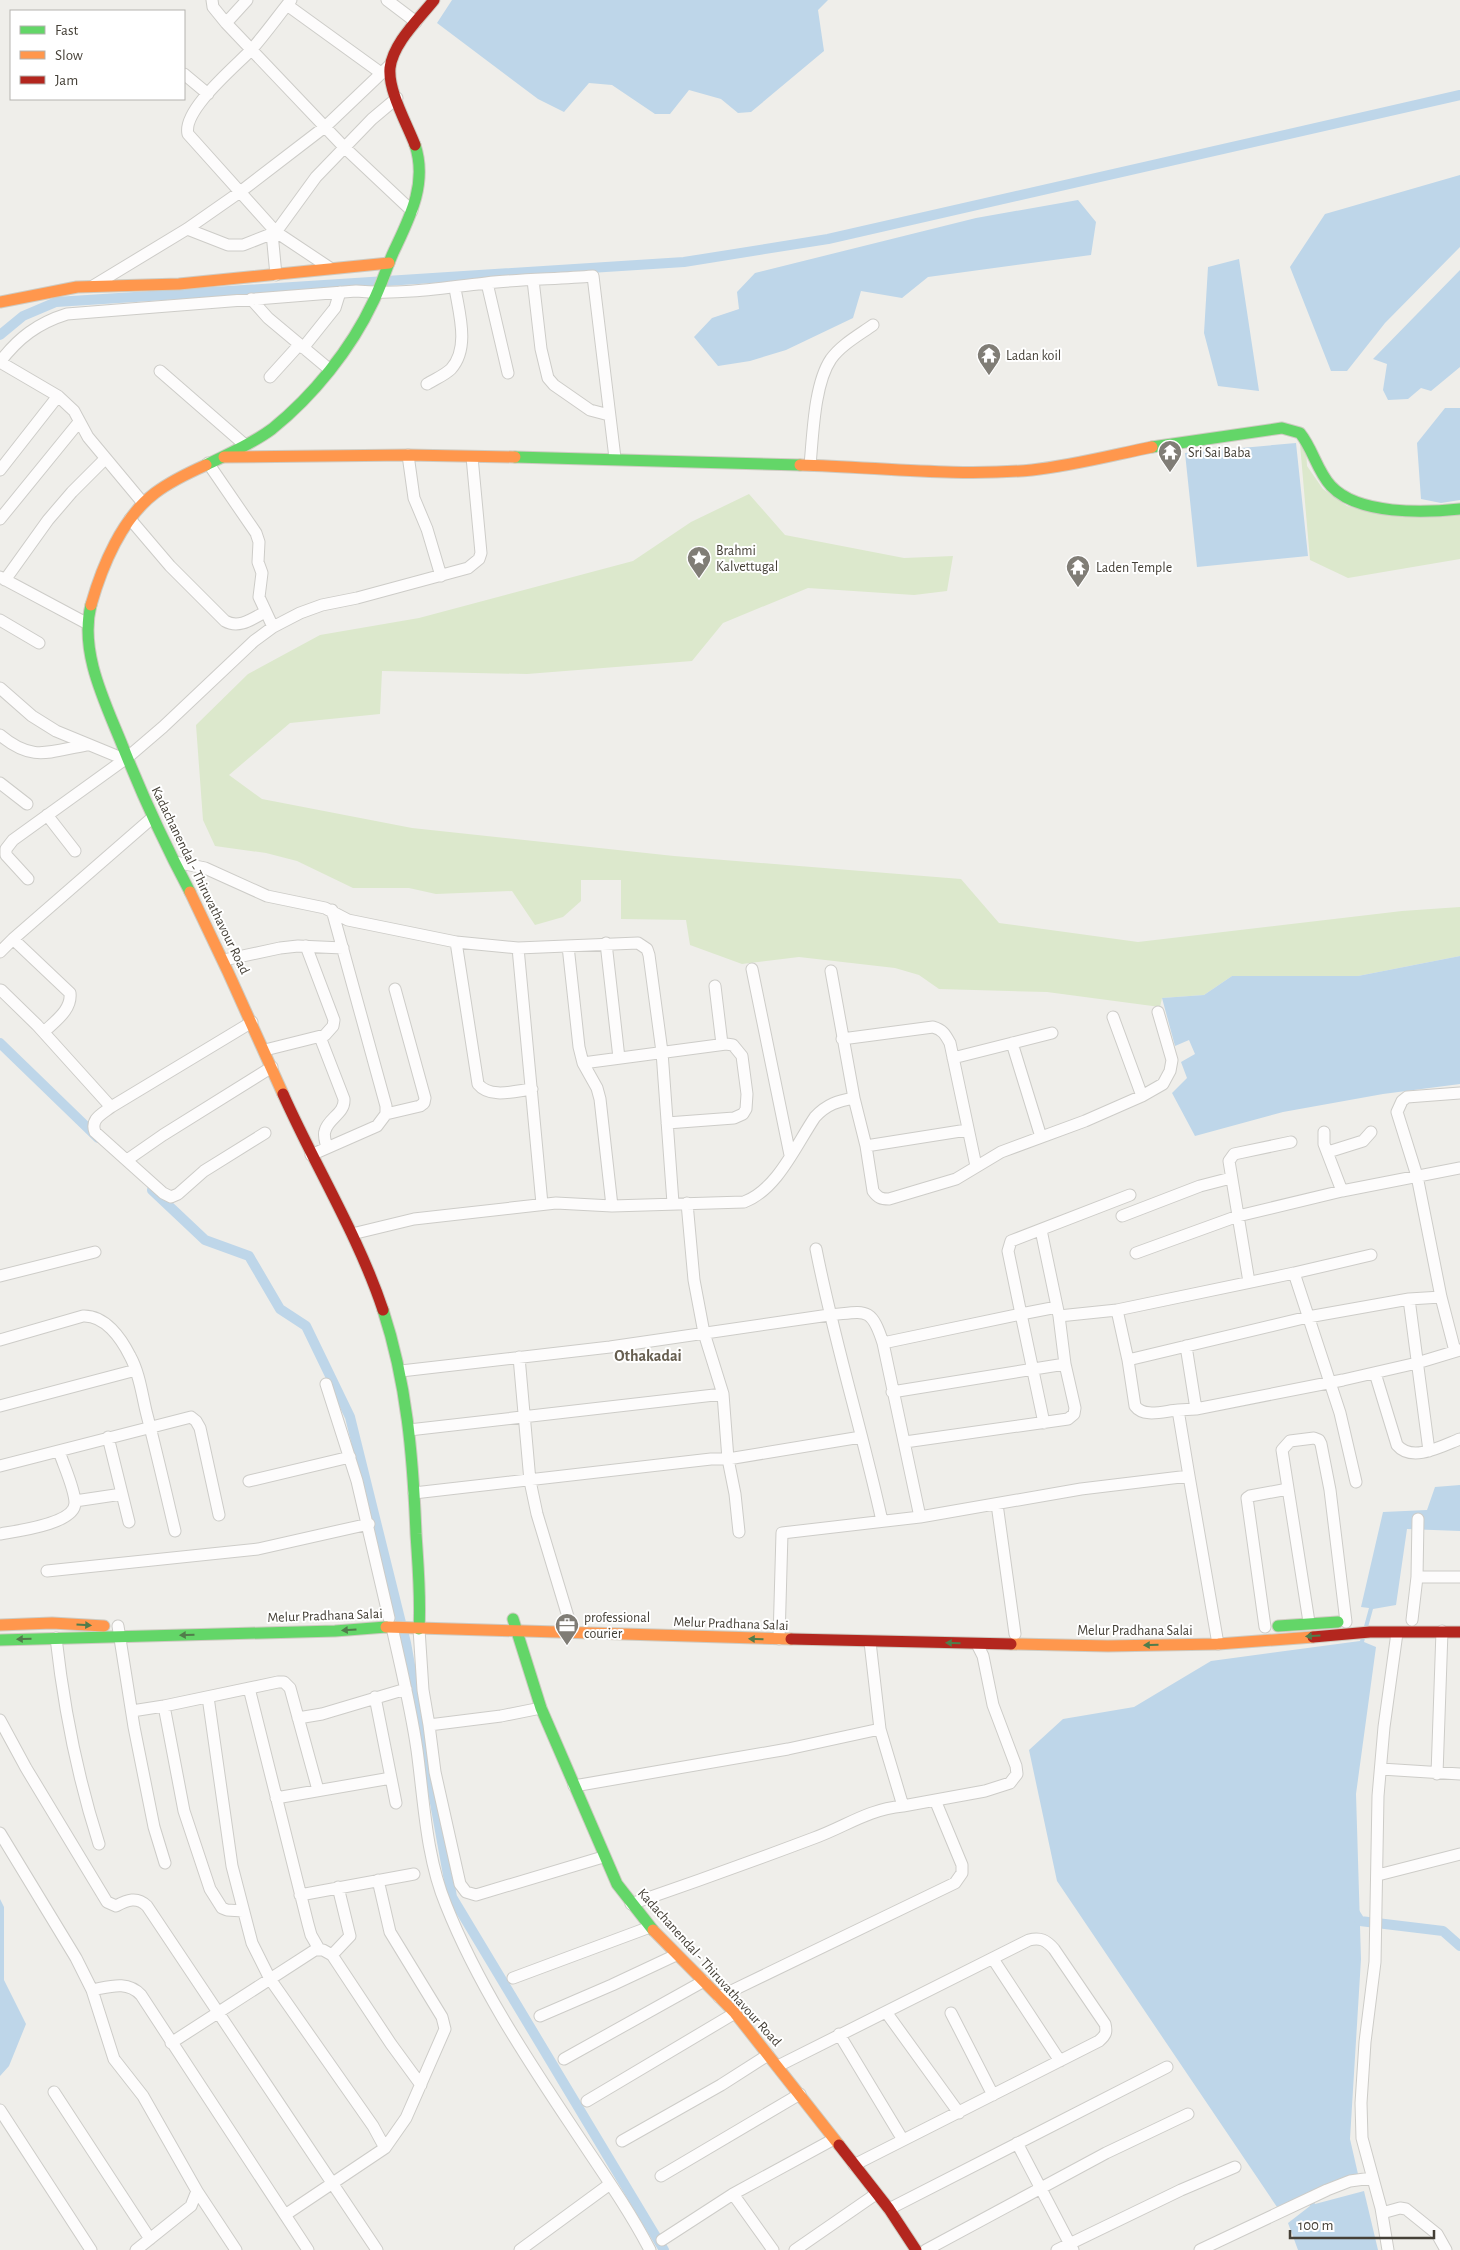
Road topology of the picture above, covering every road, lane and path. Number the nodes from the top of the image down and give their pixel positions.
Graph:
1 (212, 0) edge
2 (247, 0) edge
3 (387, 0) edge
4 (434, 0) edge
5 (289, 2) edge
6 (416, 22) junction
7 (226, 23) junction
8 (252, 49) junction
9 (385, 69) junction
10 (185, 75) edge
11 (208, 94) junction
12 (397, 98) junction
13 (326, 126) junction
14 (344, 146) junction
15 (240, 192) junction
16 (412, 211) junction
17 (187, 229) junction
18 (274, 232) junction
19 (330, 268) junction
20 (387, 268) junction
21 (276, 275) junction
22 (533, 280) junction
23 (487, 283) junction
24 (91, 286) junction
25 (455, 288) junction
26 (340, 292) junction
27 (379, 293) junction
28 (251, 299) junction
29 (0, 302) edge
30 (873, 325) dead end
31 (301, 346) junction
32 (0, 362) edge
33 (329, 369) junction
34 (160, 371) dead end
35 (508, 373) dead end
36 (270, 377) dead end
37 (427, 384) dead end
38 (58, 396) junction
39 (610, 415) junction
40 (79, 422) junction
41 (245, 445) junction
42 (408, 455) junction
43 (472, 457) junction
44 (219, 458) junction
45 (616, 458) junction
46 (105, 459) junction
47 (208, 463) junction
48 (810, 465) junction
49 (0, 470) edge
50 (143, 503) junction
51 (1460, 509) edge
52 (130, 519) junction
53 (0, 520) edge
54 (441, 576) junction
55 (3, 579) edge
56 (265, 612) junction
57 (0, 620) edge
58 (88, 624) junction
59 (273, 627) junction
60 (39, 643) dead end
61 (0, 688) edge
62 (0, 735) edge
63 (86, 745) junction
64 (126, 758) junction
65 (0, 783) edge
66 (27, 804) dead end
67 (47, 815) junction
68 (152, 818) junction
69 (75, 851) dead end
70 (175, 862) junction
71 (28, 879) dead end
72 (332, 910) junction
73 (12, 939) junction
74 (456, 942) junction
75 (606, 943) junction
76 (306, 946) junction
77 (568, 946) junction
78 (342, 948) junction
79 (518, 948) junction
80 (0, 952) edge
81 (224, 960) junction
82 (752, 969) dead end
83 (831, 971) dead end
84 (715, 986) dead end
85 (396, 988) dead end
86 (1, 990) edge
87 (1158, 1012) dead end
88 (1113, 1017) dead end
89 (252, 1022) junction
90 (44, 1032) junction
91 (1052, 1033) dead end
92 (320, 1036) junction
93 (842, 1039) junction
94 (1012, 1043) junction
95 (722, 1044) junction
96 (265, 1050) junction
97 (662, 1052) junction
98 (619, 1058) junction
99 (953, 1058) junction
100 (582, 1063) junction
101 (272, 1067) junction
102 (532, 1089) junction
103 (1460, 1093) edge
104 (1142, 1096) junction
105 (854, 1098) junction
106 (111, 1107) junction
107 (386, 1114) junction
108 (667, 1124) junction
109 (967, 1130) junction
110 (1324, 1132) dead end
111 (1371, 1132) dead end
112 (265, 1133) dead end
113 (1041, 1138) junction
114 (1291, 1142) dead end
115 (866, 1146) junction
116 (327, 1148) junction
117 (1328, 1152) junction
118 (311, 1155) junction
119 (790, 1155) junction
120 (127, 1160) junction
121 (976, 1166) junction
122 (1460, 1168) edge
123 (1417, 1176) junction
124 (1231, 1178) junction
125 (1342, 1192) junction
126 (1130, 1195) dead end
127 (687, 1203) junction
128 (542, 1204) junction
129 (673, 1204) junction
130 (612, 1206) junction
131 (1122, 1216) dead end
132 (1238, 1216) junction
133 (1041, 1230) junction
134 (352, 1234) junction
135 (816, 1249) dead end
136 (95, 1252) dead end
137 (1136, 1252) dead end
138 (1371, 1255) dead end
139 (1294, 1273) junction
140 (0, 1276) edge
141 (1249, 1282) junction
142 (1441, 1297) junction
143 (1409, 1299) junction
144 (1117, 1310) junction
145 (1058, 1311) junction
146 (1021, 1314) junction
147 (829, 1315) junction
148 (1308, 1317) junction
149 (704, 1333) junction
150 (0, 1340) edge
151 (883, 1343) junction
152 (1186, 1346) junction
153 (1458, 1351) edge
154 (519, 1358) junction
155 (1128, 1360) junction
156 (1417, 1363) junction
157 (1065, 1364) junction
158 (136, 1370) junction
159 (1033, 1370) junction
160 (401, 1371) junction
161 (1375, 1373) junction
162 (1330, 1383) junction
163 (326, 1384) dead end
164 (892, 1392) junction
165 (723, 1394) junction
166 (0, 1406) edge
167 (1196, 1409) junction
168 (1178, 1410) junction
169 (524, 1418) junction
170 (1044, 1423) junction
171 (150, 1426) junction
172 (409, 1430) junction
173 (108, 1437) junction
174 (861, 1438) junction
175 (1460, 1439) edge
176 (905, 1442) junction
177 (59, 1451) junction
178 (1430, 1451) junction
179 (350, 1458) junction
180 (728, 1459) junction
181 (0, 1466) edge
182 (1189, 1476) junction
183 (249, 1481) dead end
184 (530, 1481) junction
185 (1356, 1482) dead end
186 (1288, 1489) junction
187 (414, 1493) junction
188 (122, 1494) junction
189 (75, 1501) junction
190 (997, 1504) junction
191 (219, 1515) dead end
192 (920, 1517) junction
193 (1418, 1519) dead end
194 (882, 1521) junction
195 (129, 1522) dead end
196 (369, 1524) junction
197 (175, 1531) dead end
198 (738, 1532) dead end
199 (0, 1534) edge
200 (47, 1571) dead end
201 (1417, 1577) junction
202 (1460, 1577) edge
203 (569, 1620) dead end
204 (1417, 1620) joint
205 (1460, 1620) edge
206 (1309, 1622) junction
207 (1346, 1622) junction
208 (404, 1623) junction
209 (518, 1623) junction
210 (663, 1623) dead end
211 (0, 1625) edge
212 (1442, 1626) junction
213 (1261, 1627) joint
214 (1366, 1627) junction
215 (118, 1632) junction
216 (1460, 1632) edge
217 (1177, 1633) dead end
218 (1397, 1633) junction
219 (779, 1634) junction
220 (1015, 1634) junction
221 (1091, 1634) dead end
222 (1139, 1634) dead end
223 (56, 1638) junction
224 (0, 1640) edge
225 (870, 1642) junction
226 (977, 1644) junction
227 (1218, 1644) junction
228 (249, 1688) junction
229 (406, 1689) junction
230 (208, 1697) junction
231 (375, 1697) junction
232 (164, 1706) junction
233 (541, 1708) junction
234 (132, 1711) junction
235 (298, 1718) junction
236 (0, 1720) edge
237 (429, 1725) junction
238 (880, 1729) junction
239 (1381, 1769) junction
240 (1437, 1774) junction
241 (1460, 1774) edge
242 (391, 1778) junction
243 (574, 1786) junction
244 (318, 1790) junction
245 (276, 1798) junction
246 (934, 1800) junction
247 (396, 1803) dead end
248 (903, 1806) junction
249 (0, 1833) edge
250 (99, 1844) dead end
251 (1460, 1854) edge
252 (604, 1857) junction
253 (165, 1863) dead end
254 (414, 1874) dead end
255 (1378, 1875) junction
256 (378, 1880) junction
257 (338, 1887) junction
258 (300, 1895) junction
259 (631, 1904) junction
260 (243, 1911) junction
261 (650, 1926) junction
262 (319, 1949) junction
263 (332, 1955) junction
264 (676, 1955) junction
265 (993, 1959) junction
266 (513, 1978) dead end
267 (270, 1979) junction
268 (704, 1981) junction
269 (92, 1990) junction
270 (719, 1997) junction
271 (886, 2012) junction
272 (734, 2013) junction
273 (951, 2013) dead end
274 (218, 2014) junction
275 (540, 2016) dead end
276 (839, 2034) junction
277 (171, 2043) junction
278 (768, 2055) junction
279 (564, 2059) dead end
280 (1060, 2061) junction
281 (778, 2066) junction
282 (1167, 2067) dead end
283 (421, 2085) junction
284 (54, 2092) dead end
285 (800, 2094) junction
286 (993, 2095) junction
287 (587, 2101) dead end
288 (0, 2110) edge
289 (959, 2113) junction
290 (1188, 2114) dead end
291 (834, 2139) junction
292 (904, 2140) junction
293 (622, 2141) dead end
294 (1017, 2143) junction
295 (385, 2148) junction
296 (854, 2165) junction
297 (1235, 2167) dead end
298 (661, 2176) dead end
299 (1372, 2178) junction
300 (331, 2184) junction
301 (610, 2184) junction
302 (1042, 2188) junction
303 (197, 2191) junction
304 (733, 2194) junction
305 (876, 2194) junction
306 (889, 2209) junction
307 (1382, 2213) junction
308 (285, 2215) junction
309 (150, 2239) junction
310 (662, 2240) dead end
311 (1071, 2247) edge
312 (91, 2250) edge
313 (136, 2250) edge
314 (236, 2250) edge
315 (308, 2250) edge
316 (377, 2250) edge
317 (520, 2250) edge
318 (650, 2250) edge
319 (773, 2250) edge
320 (794, 2250) edge
321 (916, 2250) edge
322 (926, 2250) edge
323 (1057, 2250) edge
324 (1200, 2250) edge
325 (1388, 2250) edge
326 (1446, 2250) edge

1 - 7 street
2 - 7 street
3 - 6 street
4 - 6 main road
5 - 8 street
5 - 9 street
6 - 9 main road
7 - 8 street
8 - 11 street
8 - 13 street
9 - 12 main road, Kadachanendal - Thiruvathavour Road
9 - 13 street
10 - 11 street
11 - 15 street
12 - 14 street
12 - 16 main road, Kadachanendal - Thiruvathavour Road
13 - 14 street
13 - 15 street
14 - 16 street
14 - 18 street
15 - 17 street
15 - 18 street
16 - 20 main road, Kadachanendal - Thiruvathavour Road
17 - 18 street
17 - 24 street
18 - 19 street
18 - 21 street
19 - 20 main road
19 - 21 main road
20 - 27 main road, Kadachanendal - Thiruvathavour Road
21 - 24 main road
22 - 23 street
22 - 39 street
22 - 39 street
23 - 25 street
23 - 35 street
24 - 29 main road
25 - 27 street
25 - 37 street
26 - 27 street
26 - 28 street
26 - 31 street
27 - 33 main road, Kadachanendal - Thiruvathavour Road
28 - 31 street
28 - 32 street
30 - 48 street
31 - 33 street
31 - 36 street
32 - 38 street
33 - 41 main road, Kadachanendal - Thiruvathavour Road
34 - 41 street
38 - 40 street
38 - 49 street
39 - 45 street
40 - 46 street
40 - 53 street
41 - 44 main road, Kadachanendal - Thiruvathavour Road
42 - 43 main road
42 - 44 main road
42 - 54 street
43 - 45 main road
43 - 54 street
44 - 47 main road, Kadachanendal - Thiruvathavour Road
45 - 48 main road
46 - 50 street
46 - 55 street
47 - 50 main road, Kadachanendal - Thiruvathavour Road
47 - 56 street
48 - 51 main road
50 - 52 main road, Kadachanendal - Thiruvathavour Road
52 - 56 street
52 - 58 main road, Kadachanendal - Thiruvathavour Road
54 - 59 street
55 - 58 street
56 - 59 street
57 - 60 street
58 - 64 main road, Kadachanendal - Thiruvathavour Road
59 - 64 street
61 - 63 street
62 - 63 street
63 - 64 street
64 - 67 street
64 - 68 main road, Kadachanendal - Thiruvathavour Road
65 - 66 street
67 - 69 street
67 - 71 street
68 - 70 main road, Kadachanendal - Thiruvathavour Road
68 - 73 street
70 - 72 street
70 - 81 main road, Kadachanendal - Thiruvathavour Road
72 - 74 street
72 - 78 street
73 - 80 street
73 - 90 street
74 - 79 street
74 - 102 street
75 - 77 street
75 - 97 street
75 - 98 street
76 - 78 street
76 - 81 street
76 - 92 street
77 - 79 street
77 - 100 street
78 - 107 street
79 - 102 street
81 - 89 main road, Kadachanendal - Thiruvathavour Road
82 - 119 street
83 - 93 street
84 - 95 street
85 - 107 street
86 - 90 street
87 - 104 street
88 - 104 street
89 - 96 main road, Kadachanendal - Thiruvathavour Road
89 - 106 street
90 - 106 street
91 - 94 street
92 - 96 street
92 - 116 street
93 - 99 street
93 - 105 street
94 - 99 street
94 - 113 street
95 - 97 street
95 - 108 street
96 - 101 main road, Kadachanendal - Thiruvathavour Road
97 - 98 street
97 - 108 street
98 - 100 street
99 - 109 street
100 - 130 street
101 - 118 main road, Kadachanendal - Thiruvathavour Road
101 - 120 street
102 - 128 street
103 - 123 street
104 - 113 street
105 - 115 street
105 - 119 street
106 - 120 street
107 - 116 street
108 - 129 street
109 - 115 street
109 - 121 street
110 - 117 street
111 - 117 street
112 - 120 street
113 - 121 street
114 - 124 street
115 - 121 street
116 - 118 street
117 - 125 street
118 - 134 main road, Kadachanendal - Thiruvathavour Road
119 - 127 street
122 - 123 street
123 - 125 street
123 - 142 street
124 - 131 street
124 - 132 street
125 - 132 street
126 - 133 street
127 - 129 street
127 - 149 street
128 - 130 street
128 - 134 street
129 - 130 street
132 - 137 street
132 - 141 street
133 - 145 street
133 - 146 street
134 - 160 main road, Kadachanendal - Thiruvathavour Road
135 - 147 street
136 - 140 street
138 - 139 street
139 - 141 street
139 - 148 street
141 - 144 street
142 - 143 street
142 - 153 street
143 - 148 street
143 - 156 street
144 - 145 street
144 - 155 street
145 - 146 street
145 - 157 street
146 - 151 street
146 - 159 street
147 - 149 street
147 - 151 street
147 - 174 street
148 - 152 street
148 - 162 street
149 - 154 street
149 - 165 street
150 - 158 street
151 - 164 street
152 - 155 street
152 - 167 street
153 - 156 street
154 - 160 street
154 - 169 street
155 - 168 street
156 - 161 street
156 - 178 street
157 - 159 street
157 - 170 street
158 - 166 street
158 - 171 street
159 - 164 street
159 - 170 street
160 - 172 main road, Kadachanendal - Thiruvathavour Road
161 - 162 street
161 - 178 street
162 - 167 street
162 - 185 street
163 - 179 street
164 - 176 street
165 - 169 street
165 - 180 street
167 - 168 street
168 - 182 street
169 - 172 street
169 - 184 street
170 - 176 street
171 - 173 street
171 - 191 street
171 - 197 street
172 - 187 main road, Kadachanendal - Thiruvathavour Road
173 - 177 street
173 - 188 street
174 - 180 street
174 - 194 street
175 - 178 street
176 - 192 street
177 - 181 street
177 - 189 street
179 - 183 street
179 - 196 street
180 - 184 street
180 - 198 street
182 - 190 street
182 - 227 street
184 - 187 street
184 - 203 street
186 - 206 street
186 - 207 street
186 - 213 street
187 - 208 main road, Kadachanendal - Thiruvathavour Road
188 - 189 street
188 - 195 street
189 - 199 street
190 - 192 street
190 - 220 street
192 - 194 street
193 - 201 street
194 - 219 street
196 - 200 street
196 - 208 street
201 - 202 street
201 - 204 street
204 - 214 main road, Melur Pradhana Salai
205 - 212 main road, Melur Pradhana Salai
206 - 207 main road, Melur Pradhana Salai
206 - 213 main road, Melur Pradhana Salai
207 - 214 main road, Melur Pradhana Salai
208 - 209 main road, Melur Pradhana Salai
208 - 215 main road, Melur Pradhana Salai
208 - 229 street
208 - 237 street
219 -> 209 main road, Melur Pradhana Salai
209 - 233 main road, Kadachanendal - Thiruvathavour Road
210 - 219 main road, Melur Pradhana Salai
211 -> 215 main road, Melur Pradhana Salai
212 - 216 main road, Melur Pradhana Salai
212 - 218 main road, Melur Pradhana Salai
212 - 240 street
214 - 218 main road, Melur Pradhana Salai
214 -> 227 main road, Melur Pradhana Salai
215 - 223 main road, Melur Pradhana Salai
215 - 234 street
217 - 222 main road, Melur Pradhana Salai
218 - 239 street
219 - 220 main road, Melur Pradhana Salai
219 - 225 main road, Melur Pradhana Salai
220 - 221 main road, Melur Pradhana Salai
223 -> 224 main road, Melur Pradhana Salai
223 - 250 street
226 -> 225 main road, Melur Pradhana Salai
225 - 238 street
227 -> 226 main road, Melur Pradhana Salai
226 - 246 street
228 - 230 street
228 - 235 street
228 - 245 street
229 - 231 street
229 - 301 street
230 - 232 street
230 - 260 street
231 - 235 street
231 - 242 street
232 - 234 street
232 - 260 street
233 - 237 street
233 - 243 main road, Kadachanendal - Thiruvathavour Road
234 - 253 street
235 - 244 street
236 - 274 street
237 - 252 street
238 - 243 street
238 - 248 street
239 - 240 street
239 - 255 street
240 - 241 street
242 - 244 street
242 - 247 street
243 - 252 main road, Kadachanendal - Thiruvathavour Road
244 - 245 street
245 - 258 street
246 - 248 street
246 - 270 street
248 - 259 street
249 - 269 street
251 - 255 street
252 - 259 main road, Kadachanendal - Thiruvathavour Road
254 - 256 street
255 - 299 street
256 - 257 street
256 - 283 street
257 - 258 street
257 - 263 street
258 - 262 street
259 - 261 main road, Kadachanendal - Thiruvathavour Road
260 - 267 street
261 - 264 main road, Kadachanendal - Thiruvathavour Road
261 - 266 street
262 - 263 street
262 - 267 street
263 - 283 street
264 - 268 main road, Kadachanendal - Thiruvathavour Road
264 - 275 street
265 - 271 street
265 - 280 street
265 - 280 street
267 - 274 street
267 - 295 street
268 - 270 main road, Kadachanendal - Thiruvathavour Road
268 - 279 street
269 - 277 street
269 - 303 street
270 - 272 main road, Kadachanendal - Thiruvathavour Road
271 - 276 street
271 - 289 street
272 - 278 main road, Kadachanendal - Thiruvathavour Road
272 - 287 street
273 - 286 street
274 - 277 street
274 - 300 street
276 - 281 street
276 - 292 street
277 - 308 street
278 - 281 main road, Kadachanendal - Thiruvathavour Road
278 - 293 street
280 - 286 street
281 - 285 main road, Kadachanendal - Thiruvathavour Road
282 - 294 street
283 - 295 street
284 - 309 street
285 - 291 main road, Kadachanendal - Thiruvathavour Road
285 - 298 street
286 - 289 street
288 - 312 street
289 - 292 street
290 - 302 street
291 - 296 main road, Kadachanendal - Thiruvathavour Road
291 - 304 street
292 - 296 street
294 - 302 street
294 - 306 street
295 - 300 street
296 - 305 main road, Kadachanendal - Thiruvathavour Road
297 - 311 street
299 - 307 street
299 - 324 street
300 - 308 street
300 - 316 street
301 - 317 street
301 - 318 street
302 - 311 street
302 - 322 street
303 - 309 street
303 - 314 street
304 - 310 street
304 - 319 street
305 - 306 main road, Kadachanendal - Thiruvathavour Road
305 - 320 street
306 - 321 main road, Kadachanendal - Thiruvathavour Road
307 - 325 street
307 - 326 street
308 - 315 street
309 - 313 street
311 - 323 street

